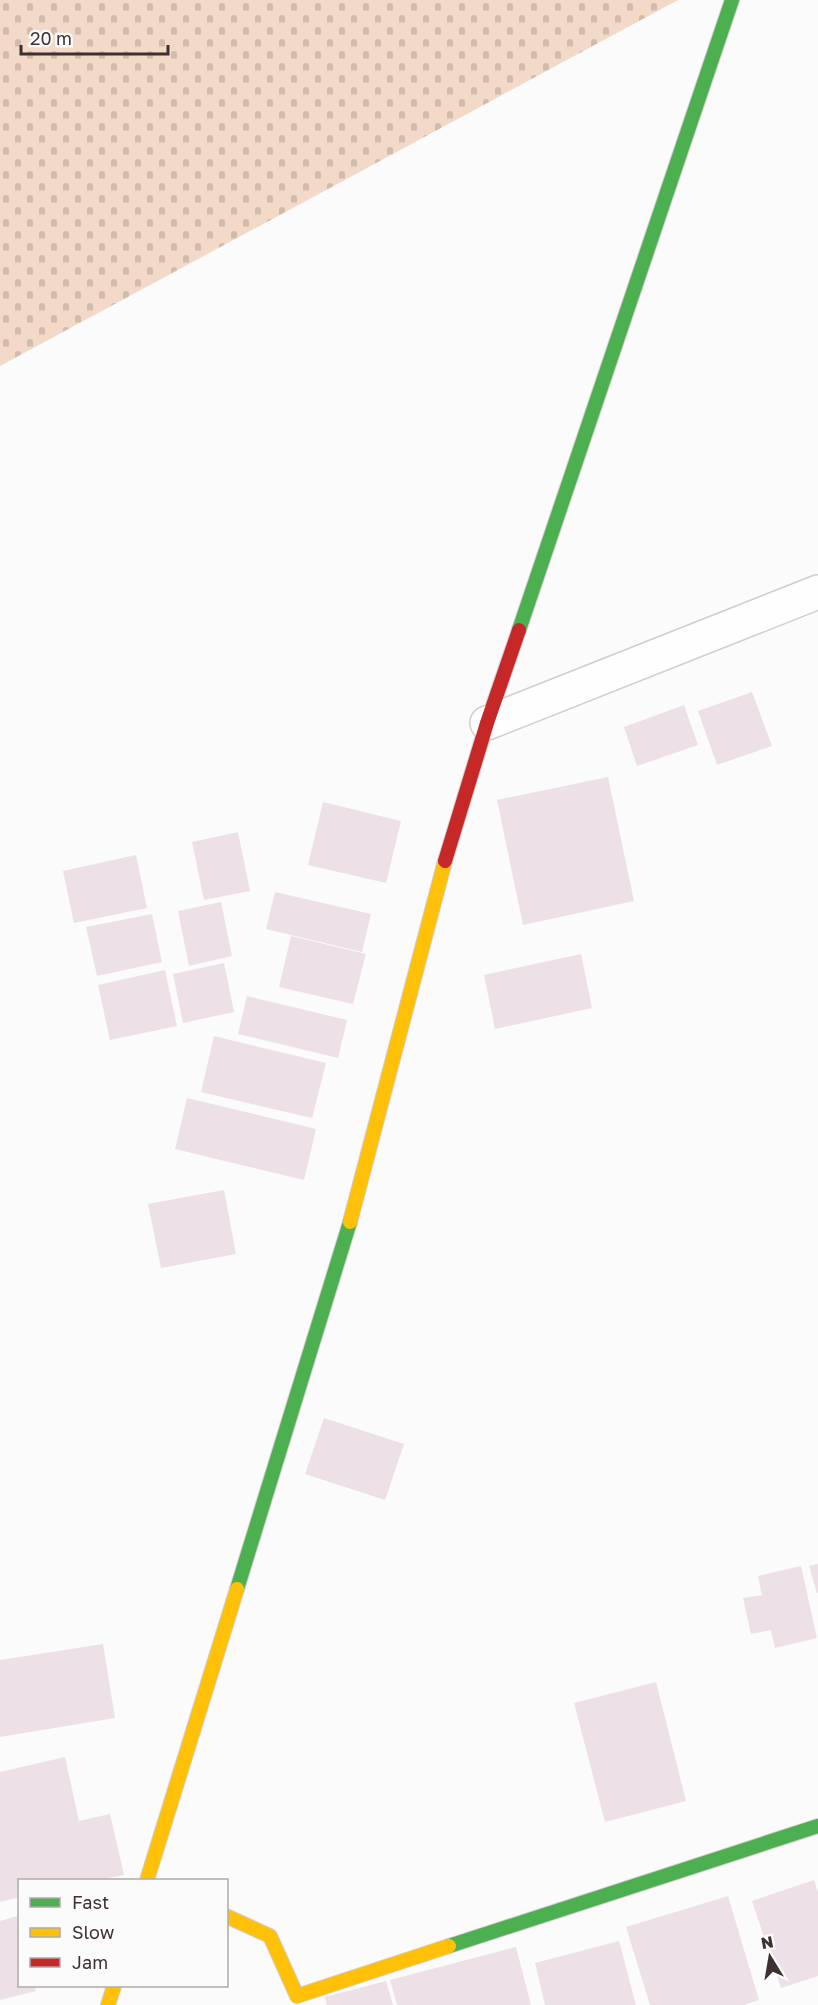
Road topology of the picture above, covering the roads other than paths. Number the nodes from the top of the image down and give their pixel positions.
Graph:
1 (732, 0) edge
2 (818, 592) edge
3 (487, 723) junction
4 (818, 1826) edge
5 (148, 1879) edge
6 (228, 1917) edge
7 (114, 1987) edge
8 (108, 2005) edge

1 - 3 main road
2 - 3 street
3 - 5 main road
4 - 6 main road
7 - 8 main road

